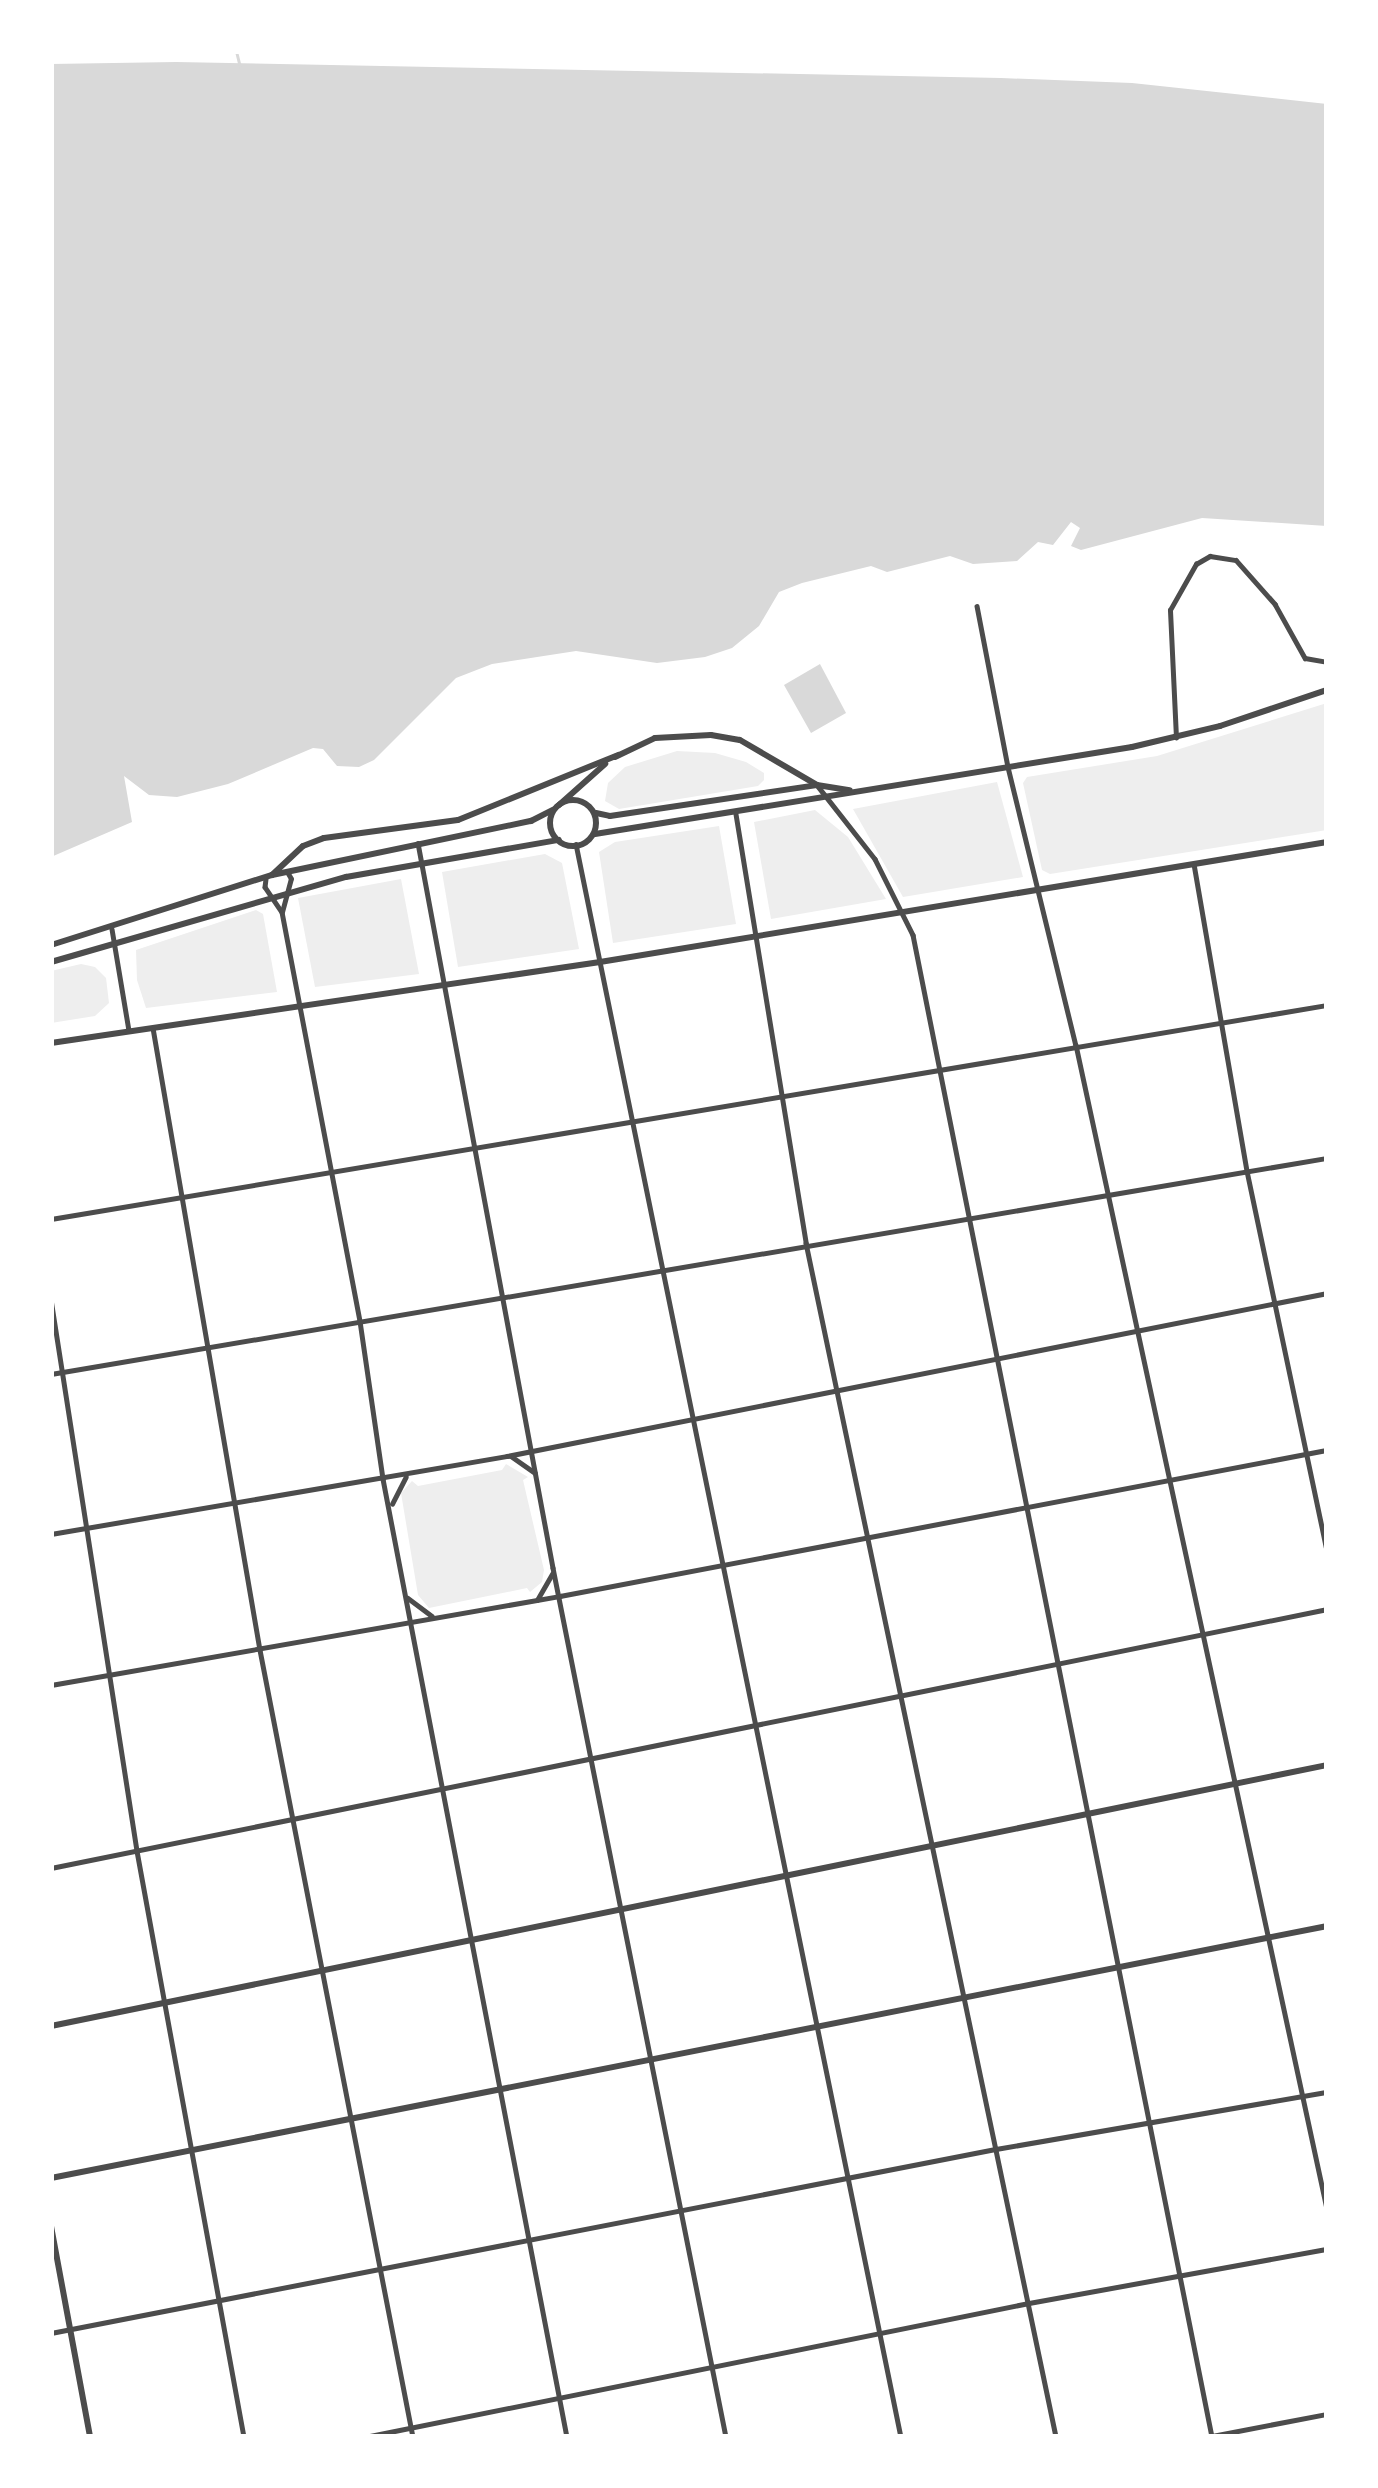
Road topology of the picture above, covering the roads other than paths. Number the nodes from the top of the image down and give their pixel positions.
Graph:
1 (977, 606) dead end
2 (1327, 662) edge
3 (1327, 690) edge
4 (1176, 738) junction
5 (618, 755) junction
6 (1007, 767) junction
7 (817, 785) junction
8 (854, 790) junction
9 (829, 800) junction
10 (556, 807) junction
11 (596, 813) junction
12 (736, 814) junction
13 (595, 834) junction
14 (559, 840) junction
15 (418, 842) junction
16 (1327, 842) edge
17 (576, 844) junction
18 (422, 863) junction
19 (1194, 864) junction
20 (286, 872) junction
21 (269, 876) junction
22 (288, 891) junction
23 (1038, 891) junction
24 (271, 896) junction
25 (282, 912) junction
26 (904, 913) junction
27 (112, 929) junction
28 (755, 937) junction
29 (51, 945) edge
30 (117, 945) junction
31 (51, 962) edge
32 (600, 962) junction
33 (444, 986) junction
34 (1327, 1005) edge
35 (301, 1007) junction
36 (1220, 1022) junction
37 (153, 1028) junction
38 (130, 1031) junction
39 (51, 1043) edge
40 (1076, 1045) junction
41 (939, 1068) junction
42 (781, 1096) junction
43 (630, 1120) junction
44 (476, 1147) junction
45 (1327, 1158) edge
46 (331, 1171) junction
47 (1246, 1171) junction
48 (1108, 1194) junction
49 (182, 1197) junction
50 (969, 1217) junction
51 (51, 1219) edge
52 (806, 1243) junction
53 (660, 1270) junction
54 (1327, 1293) edge
55 (51, 1298) edge
56 (504, 1298) junction
57 (1273, 1303) junction
58 (360, 1321) junction
59 (1137, 1329) junction
60 (207, 1348) junction
61 (996, 1357) junction
62 (62, 1372) junction
63 (51, 1374) edge
64 (835, 1387) junction
65 (690, 1416) junction
66 (533, 1448) junction
67 (1327, 1450) edge
68 (1306, 1454) junction
69 (507, 1456) junction
70 (410, 1473) junction
71 (535, 1473) junction
72 (383, 1478) junction
73 (1171, 1480) junction
74 (234, 1503) junction
75 (392, 1508) junction
76 (1025, 1508) junction
77 (87, 1528) junction
78 (51, 1534) edge
79 (867, 1537) junction
80 (1327, 1552) edge
81 (722, 1566) junction
82 (553, 1568) junction
83 (560, 1596) junction
84 (408, 1598) junction
85 (537, 1600) junction
86 (1327, 1610) edge
87 (436, 1617) junction
88 (412, 1622) junction
89 (1205, 1634) junction
90 (260, 1650) junction
91 (1056, 1664) junction
92 (110, 1675) junction
93 (51, 1684) edge
94 (901, 1695) junction
95 (754, 1724) junction
96 (591, 1757) junction
97 (1327, 1765) edge
98 (1235, 1782) junction
99 (442, 1786) junction
100 (1085, 1812) junction
101 (292, 1819) junction
102 (932, 1844) junction
103 (137, 1851) junction
104 (51, 1868) edge
105 (785, 1875) junction
106 (621, 1908) junction
107 (1327, 1926) edge
108 (1270, 1936) junction
109 (471, 1939) junction
110 (1115, 1967) junction
111 (322, 1969) junction
112 (964, 1997) junction
113 (164, 2002) junction
114 (51, 2026) edge
115 (815, 2028) junction
116 (652, 2059) junction
117 (500, 2088) junction
118 (1327, 2092) edge
119 (1304, 2096) junction
120 (350, 2117) junction
121 (1148, 2123) junction
122 (192, 2149) junction
123 (996, 2149) junction
124 (51, 2177) edge
125 (847, 2178) junction
126 (1327, 2209) edge
127 (682, 2210) junction
128 (51, 2225) edge
129 (529, 2239) junction
130 (1327, 2249) edge
131 (380, 2266) junction
132 (1179, 2275) junction
133 (219, 2300) junction
134 (1029, 2303) junction
135 (71, 2330) junction
136 (51, 2333) edge
137 (880, 2336) junction
138 (712, 2369) junction
139 (560, 2399) junction
140 (1327, 2414) edge
141 (411, 2428) junction
142 (89, 2437) edge
143 (244, 2437) edge
144 (365, 2437) edge
145 (413, 2437) edge
146 (567, 2437) edge
147 (726, 2437) edge
148 (901, 2437) edge
149 (1056, 2437) edge
150 (1210, 2437) edge

1 - 6 street
2 - 4 street
3 - 4 street
4 - 6 street
5 - 7 street
5 - 10 street
5 - 21 street
6 - 8 street
6 - 23 street
7 - 8 street
7 - 9 street
7 - 11 street
8 - 9 street
9 - 12 street
9 - 26 street
10 - 11 street
10 - 14 street
10 - 15 street
11 - 13 street
12 - 13 street
12 - 28 street
13 - 17 street
14 - 17 street
14 - 18 street
15 - 18 street
15 - 20 street
16 - 19 street
17 - 32 street
18 - 22 street
18 - 33 street
19 - 23 street
19 - 36 street
20 - 21 street
20 - 22 street
21 - 24 street
21 - 27 street
22 - 24 street
22 - 25 street
23 - 26 street
23 - 40 street
24 - 25 street
24 - 30 street
25 - 35 street
26 - 28 street
26 - 41 street
27 - 29 street
27 - 30 street
28 - 32 street
28 - 42 street
30 - 31 street
30 - 38 street
32 - 33 street
32 - 43 street
33 - 35 street
33 - 44 street
34 - 36 street
35 - 37 street
35 - 46 street
36 - 40 street
36 - 47 street
37 - 38 street
37 - 49 street
38 - 39 street
40 - 41 street
40 - 48 street
41 - 42 street
41 - 50 street
42 - 43 street
42 - 52 street
43 - 44 street
43 - 53 street
44 - 46 street
44 - 56 street
45 - 47 street
46 - 49 street
46 - 58 street
47 - 48 street
47 - 57 street
48 - 50 street
48 - 59 street
49 - 51 street
49 - 60 street
50 - 52 street
50 - 61 street
52 - 53 street
52 - 64 street
53 - 56 street
53 - 65 street
54 - 57 street
55 - 62 street
56 - 58 street
56 - 66 street
57 - 59 street
57 - 68 street
58 - 60 street
58 - 72 street
59 - 61 street
59 - 73 street
60 - 62 street
60 - 74 street
61 - 64 street
61 - 76 street
62 - 63 street
62 - 77 street
64 - 65 street
64 - 79 street
65 - 66 street
65 - 81 street
66 - 69 street
66 - 71 street
67 - 68 street
68 - 73 street
68 - 80 street
69 - 70 street
69 - 71 street
70 - 72 street
70 - 75 street
71 - 82 street
72 - 74 street
72 - 75 street
73 - 76 street
73 - 89 street
74 - 77 street
74 - 90 street
75 - 84 street
76 - 79 street
76 - 91 street
77 - 78 street
77 - 92 street
79 - 81 street
79 - 94 street
81 - 83 street
81 - 95 street
82 - 83 street
82 - 85 street
83 - 85 street
83 - 96 street
84 - 87 street
84 - 88 street
85 - 87 street
86 - 89 street
87 - 88 street
88 - 90 street
88 - 99 street
89 - 91 street
89 - 98 street
90 - 92 street
90 - 101 street
91 - 94 street
91 - 100 street
92 - 93 street
92 - 103 street
94 - 95 street
94 - 102 street
95 - 96 street
95 - 105 street
96 - 99 street
96 - 106 street
97 - 98 street
98 - 100 street
98 - 108 street
99 - 101 street
99 - 109 street
100 - 102 street
100 - 110 street
101 - 103 street
101 - 111 street
102 - 105 street
102 - 112 street
103 - 104 street
103 - 113 street
105 - 106 street
105 - 115 street
106 - 109 street
106 - 116 street
107 - 108 street
108 - 110 street
108 - 119 street
109 - 111 street
109 - 117 street
110 - 112 street
110 - 121 street
111 - 113 street
111 - 120 street
112 - 115 street
112 - 123 street
113 - 114 street
113 - 122 street
115 - 116 street
115 - 125 street
116 - 117 street
116 - 127 street
117 - 120 street
117 - 129 street
118 - 119 street
119 - 121 street
119 - 126 street
120 - 122 street
120 - 131 street
121 - 123 street
121 - 132 street
122 - 124 street
122 - 133 street
123 - 125 street
123 - 134 street
125 - 127 street
125 - 137 street
127 - 129 street
127 - 138 street
128 - 135 street
129 - 131 street
129 - 139 street
130 - 132 street
131 - 133 street
131 - 141 street
132 - 134 street
132 - 150 street
133 - 135 street
133 - 143 street
134 - 137 street
134 - 149 street
135 - 136 street
135 - 142 street
137 - 138 street
137 - 148 street
138 - 139 street
138 - 147 street
139 - 141 street
139 - 146 street
140 - 150 street
141 - 144 street
141 - 145 street

